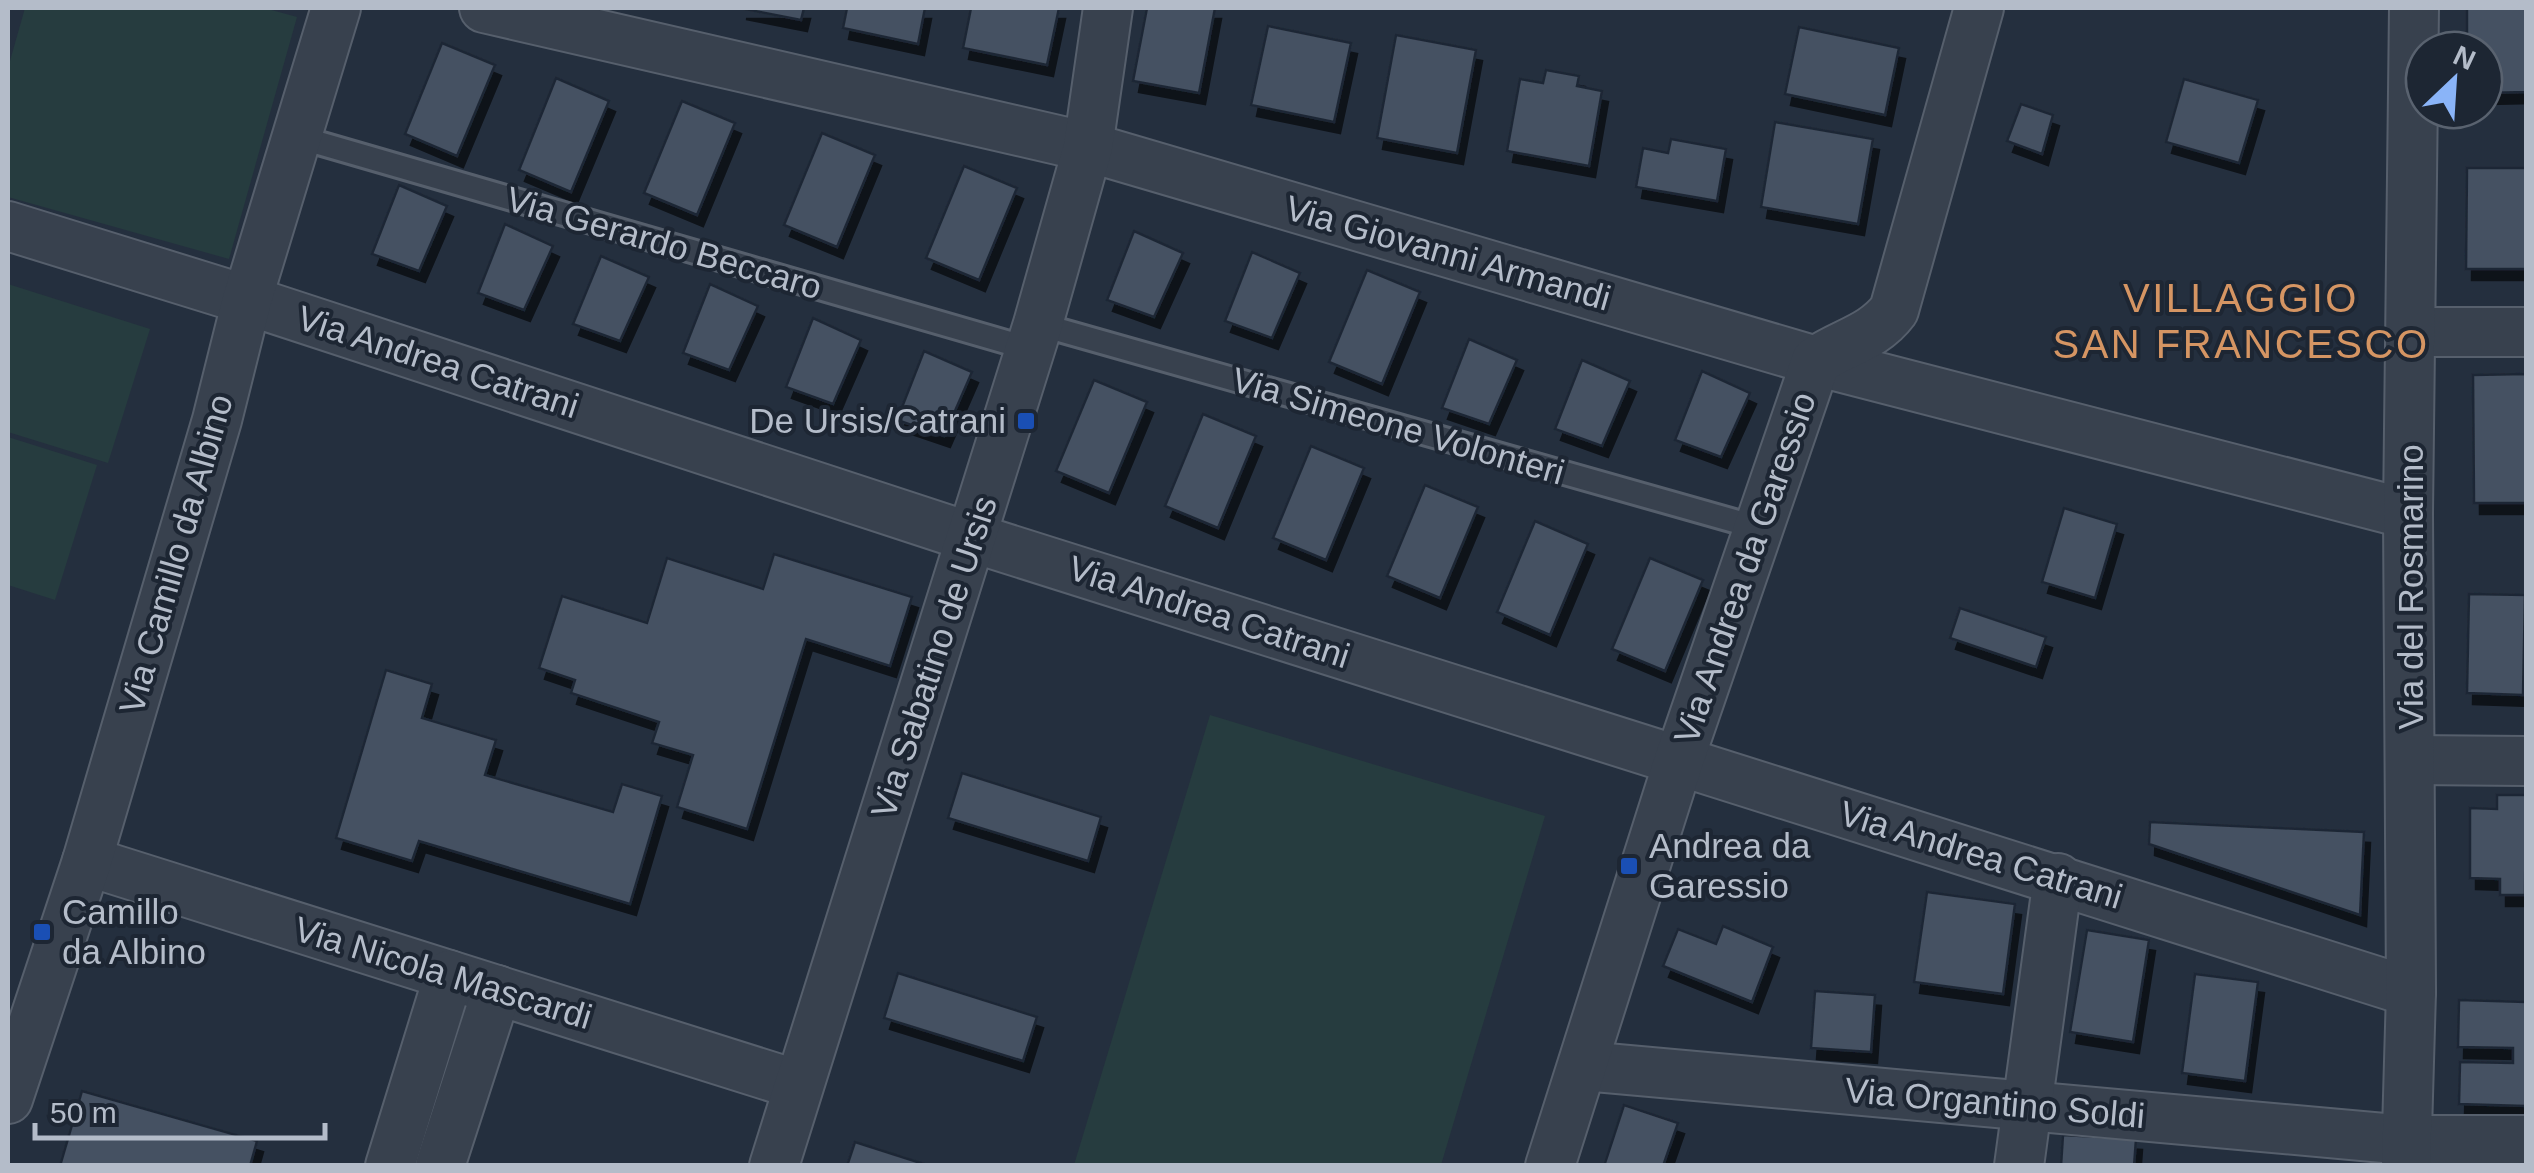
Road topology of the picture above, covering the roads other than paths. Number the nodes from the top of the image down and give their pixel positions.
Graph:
1 (336, 8) edge
2 (484, 8) edge
3 (1108, 8) edge
4 (1979, 8) edge
5 (2414, 8) edge
6 (298, 136) junction
7 (1088, 147) junction
8 (8, 226) edge
9 (247, 300) junction
10 (2413, 332) junction
11 (2526, 332) edge
12 (1034, 337) junction
13 (1816, 362) junction
14 (2408, 514) junction
15 (1759, 528) junction
16 (972, 538) junction
17 (1678, 760) junction
18 (2412, 760) junction
19 (2526, 761) edge
20 (87, 861) junction
21 (2058, 878) junction
22 (449, 975) junction
23 (498, 990) junction
24 (2411, 992) junction
25 (17, 1035) edge
26 (1584, 1066) junction
27 (798, 1085) junction
28 (8, 1099) edge
29 (2027, 1106) junction
30 (2526, 1140) edge
31 (2406, 1153) edge
32 (390, 1166) edge
33 (440, 1166) edge
34 (774, 1166) edge
35 (1550, 1166) edge
36 (2019, 1166) edge

1 - 6 street, Via Camillo da Albino
2 - 7 street, Via Giovanni Armandi
3 - 7 street, Via Sabatino de Ursis
4 - 13 street, Via Andrea da Garessio
5 - 10 street, Via del Rosmarino
6 - 9 street, Via Camillo da Albino
6 - 12 lane, Via Gerardo Beccaro
7 - 12 street, Via Sabatino de Ursis
7 - 13 street, Via Giovanni Armandi
8 - 9 street, Via Andrea Catrani
9 - 16 street, Via Andrea Catrani
9 - 20 street, Via Camillo da Albino
10 - 11 street
10 - 14 street, Via del Rosmarino
12 - 15 lane, Via Simeone Volonteri
12 - 16 street, Via Sabatino de Ursis
13 - 14 street, Via Giovanni Armandi
13 - 15 street, Via Andrea da Garessio
14 - 18 street, Via del Rosmarino
15 - 17 street, Via Andrea da Garessio
16 - 17 street, Via Andrea Catrani
16 - 27 street, Via Sabatino de Ursis
17 - 21 street, Via Andrea Catrani
17 - 26 street, Via Andrea da Garessio
18 - 19 street
18 - 24 street, Via del Rosmarino
20 - 22 street, Via Nicola Mascardi
20 - 25 street, Via Camillo da Albino
21 - 24 street, Via Andrea Catrani
21 - 29 street
22 - 23 street, Via Nicola Mascardi
22 - 32 street
23 - 27 street, Via Nicola Mascardi
23 - 33 street
24 - 31 street, Via del Rosmarino
25 - 28 street, Via Camillo da Albino
26 - 29 street, Via Organtino Soldi
26 - 35 street, Via Andrea da Garessio
27 - 34 street, Via Sabatino de Ursis
29 - 31 street, Via Organtino Soldi
29 - 36 street
30 - 31 street, Via Organtino Soldi

